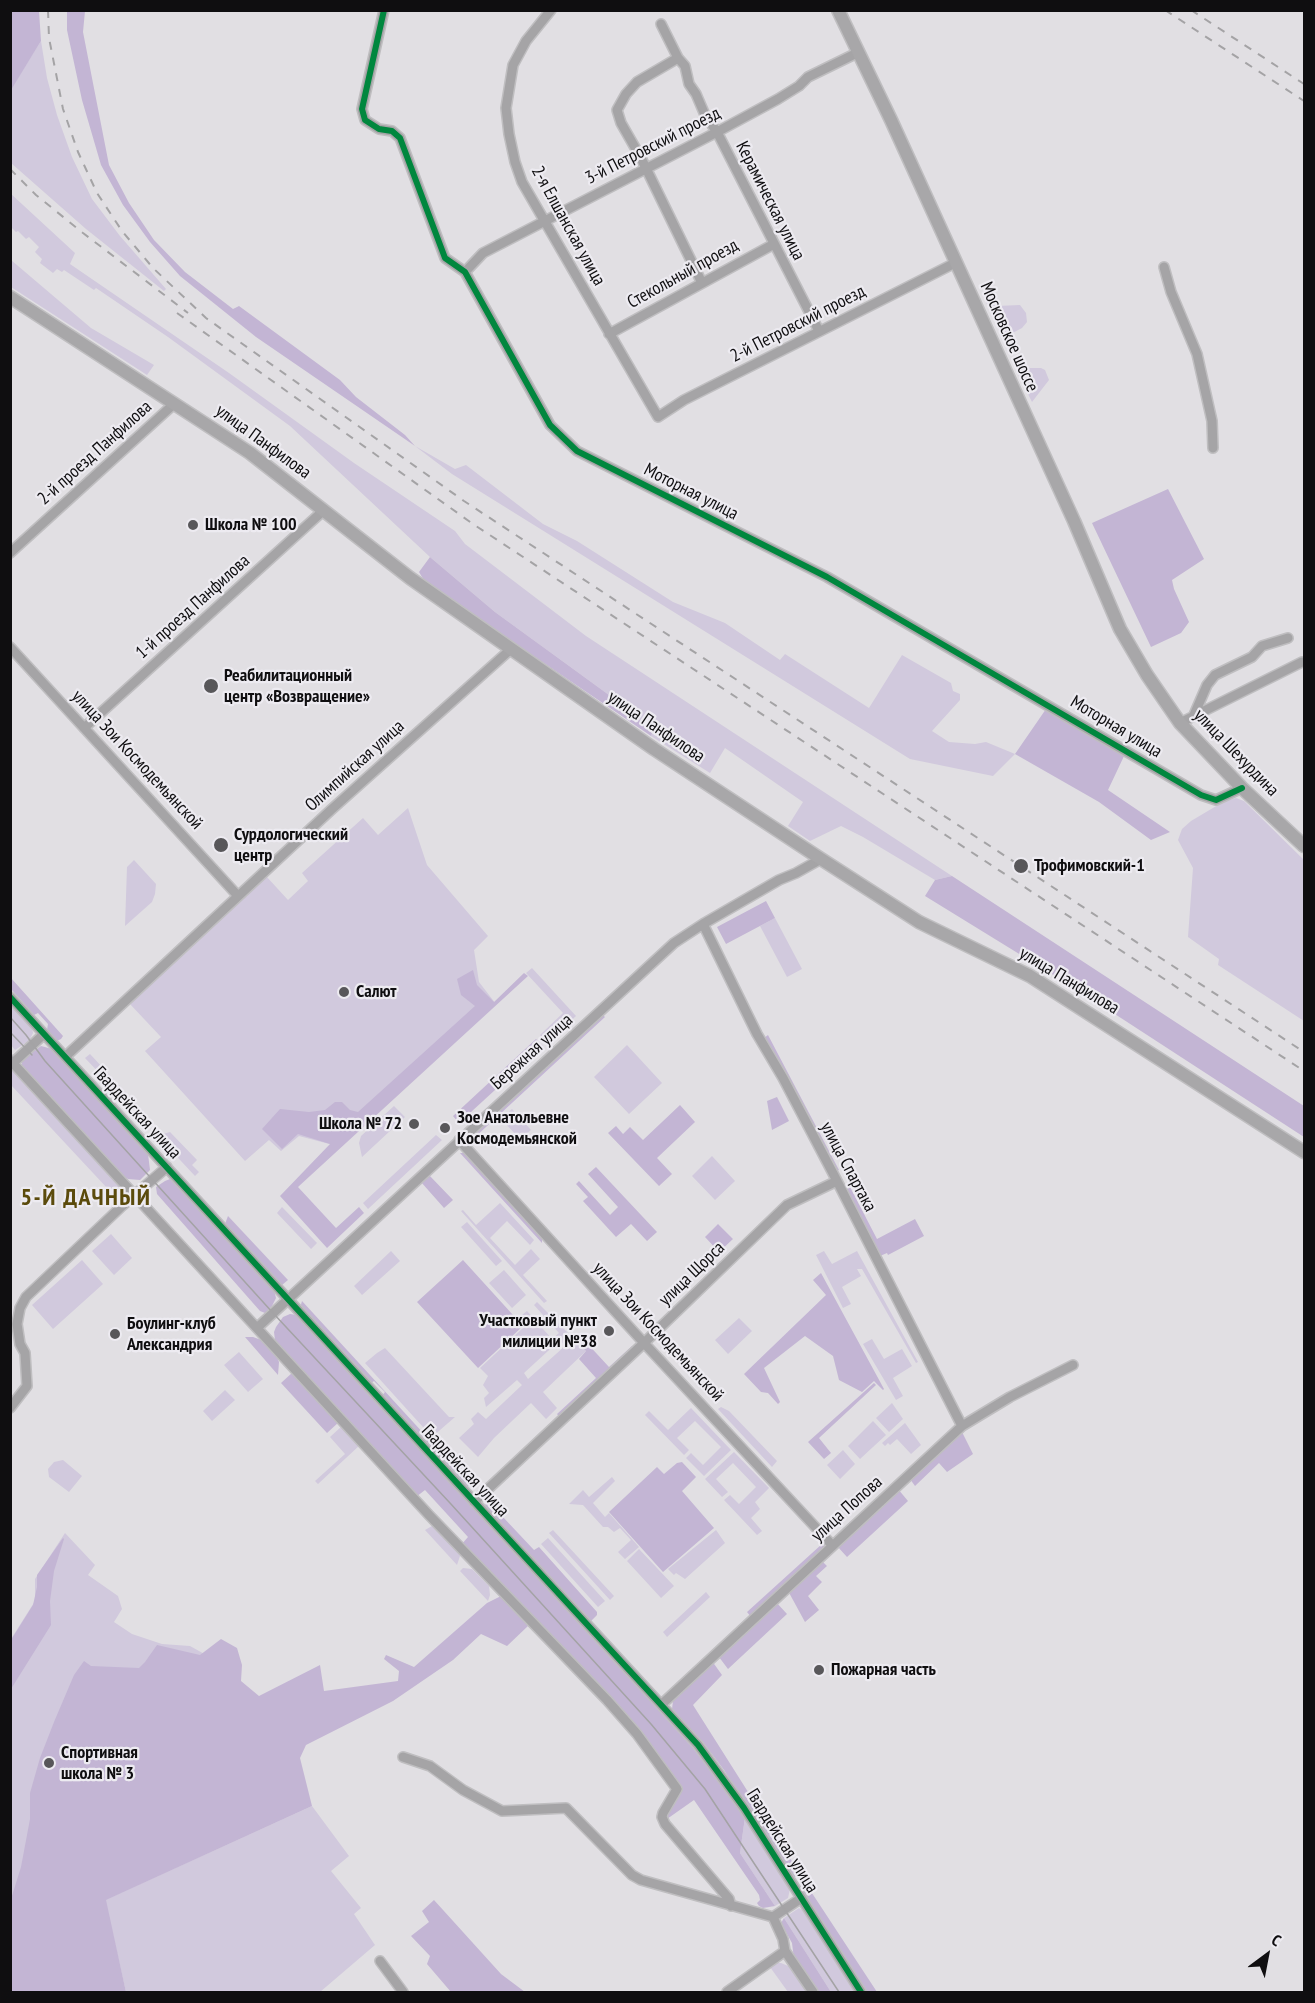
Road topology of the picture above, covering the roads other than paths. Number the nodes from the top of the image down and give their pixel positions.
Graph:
1 (384, 10) edge
2 (551, 10) edge
3 (838, 10) edge
4 (661, 24) dead end
5 (859, 52) junction
6 (678, 58) junction
7 (717, 132) junction
8 (645, 169) junction
9 (544, 221) junction
10 (774, 244) junction
11 (955, 263) junction
12 (1164, 267) dead end
13 (465, 272) junction
14 (702, 283) junction
15 (10, 297) edge
16 (819, 331) junction
17 (609, 333) junction
18 (175, 403) junction
19 (658, 417) joint
20 (1213, 448) dead end
21 (324, 510) junction
22 (10, 553) edge
23 (1288, 638) dead end
24 (10, 647) edge
25 (511, 649) junction
26 (1302, 662) dead end
27 (1149, 678) joint
28 (1194, 716) junction
29 (1180, 723) junction
30 (84, 728) junction
31 (1242, 788) junction
32 (1305, 846) edge
33 (821, 859) junction
34 (238, 896) junction
35 (703, 924) junction
36 (10, 997) edge
37 (44, 1034) junction
38 (65, 1057) junction
39 (12, 1061) edge
40 (459, 1140) junction
41 (1305, 1152) edge
42 (166, 1167) junction
43 (837, 1180) junction
44 (136, 1195) junction
45 (287, 1300) junction
46 (258, 1327) junction
47 (644, 1343) junction
48 (1073, 1365) dead end
49 (10, 1408) edge
50 (962, 1425) junction
51 (474, 1502) junction
52 (832, 1545) junction
53 (662, 1704) junction
54 (403, 1756) dead end
55 (800, 1899) junction
56 (731, 1906) junction
57 (773, 1917) junction
58 (785, 1952) junction
59 (380, 1961) dead end
60 (403, 1992) edge
61 (727, 1992) edge
62 (813, 1992) edge
63 (861, 1992) edge

1 - 13 street, Моторная улица
2 - 9 street, 2-я Елшанская улица
3 - 5 main road, Московское шоссе
4 - 6 street, Керамическая улица
5 - 7 street, 3-й Петровский проезд
5 - 11 main road, Московское шоссе
6 - 7 street, Керамическая улица
6 - 8 street
7 - 8 street, 3-й Петровский проезд
7 - 10 street, Керамическая улица
8 - 9 street, 3-й Петровский проезд
8 - 14 street
9 - 13 street, 3-й Петровский проезд
9 - 17 street, 2-я Елшанская улица
10 - 14 street, Стекольный проезд
10 - 16 street, Керамическая улица
11 - 16 street, 2-й Петровский проезд
11 - 27 main road, Московское шоссе
12 - 20 street
13 - 31 street, Моторная улица
14 - 17 street, Стекольный проезд
15 - 18 main road, улица Панфилова
16 - 19 street, 2-й Петровский проезд
17 - 19 street, 2-я Елшанская улица
18 - 21 main road, улица Панфилова
18 - 22 street, 2-й проезд Панфилова
21 - 25 main road, улица Панфилова
21 - 30 street, 1-й проезд Панфилова
23 - 28 street
24 - 30 street, улица Зои Космодемьянской
25 - 33 main road, улица Панфилова
25 - 34 street, Олимпийская улица
26 - 28 street
27 - 29 main road, улица Шехурдина
28 - 29 street
29 - 31 main road, улица Шехурдина
30 - 34 street, улица Зои Космодемьянской
31 - 32 main road, улица Шехурдина
33 - 35 street, Бережная улица
33 - 41 main road, улица Панфилова
34 - 38 street, Олимпийская улица
35 - 40 street, Бережная улица
35 - 43 street, улица Спартака
36 - 37 street, Гвардейская улица
37 - 38 street, Гвардейская улица
37 - 39 street
38 - 42 street, Гвардейская улица
39 - 44 street
40 - 45 street, Бережная улица
40 - 47 street, улица Зои Космодемьянской
42 - 44 street
42 - 45 street, Гвардейская улица
43 - 47 street, улица Щорса
43 - 50 street, улица Спартака
44 - 46 street
44 - 49 street
45 - 46 street, Бережная улица
45 - 51 street, Гвардейская улица
46 - 56 street
47 - 51 street, улица Щорса
47 - 52 street, улица Зои Космодемьянской
48 - 50 street, улица Попова
50 - 52 street, улица Попова
51 - 53 street, Гвардейская улица
52 - 53 street, улица Попова
53 - 55 street, Гвардейская улица
54 - 56 street
55 - 57 street
55 - 63 street, Гвардейская улица
56 - 57 street
57 - 58 street
58 - 61 street
58 - 62 street
59 - 60 street

